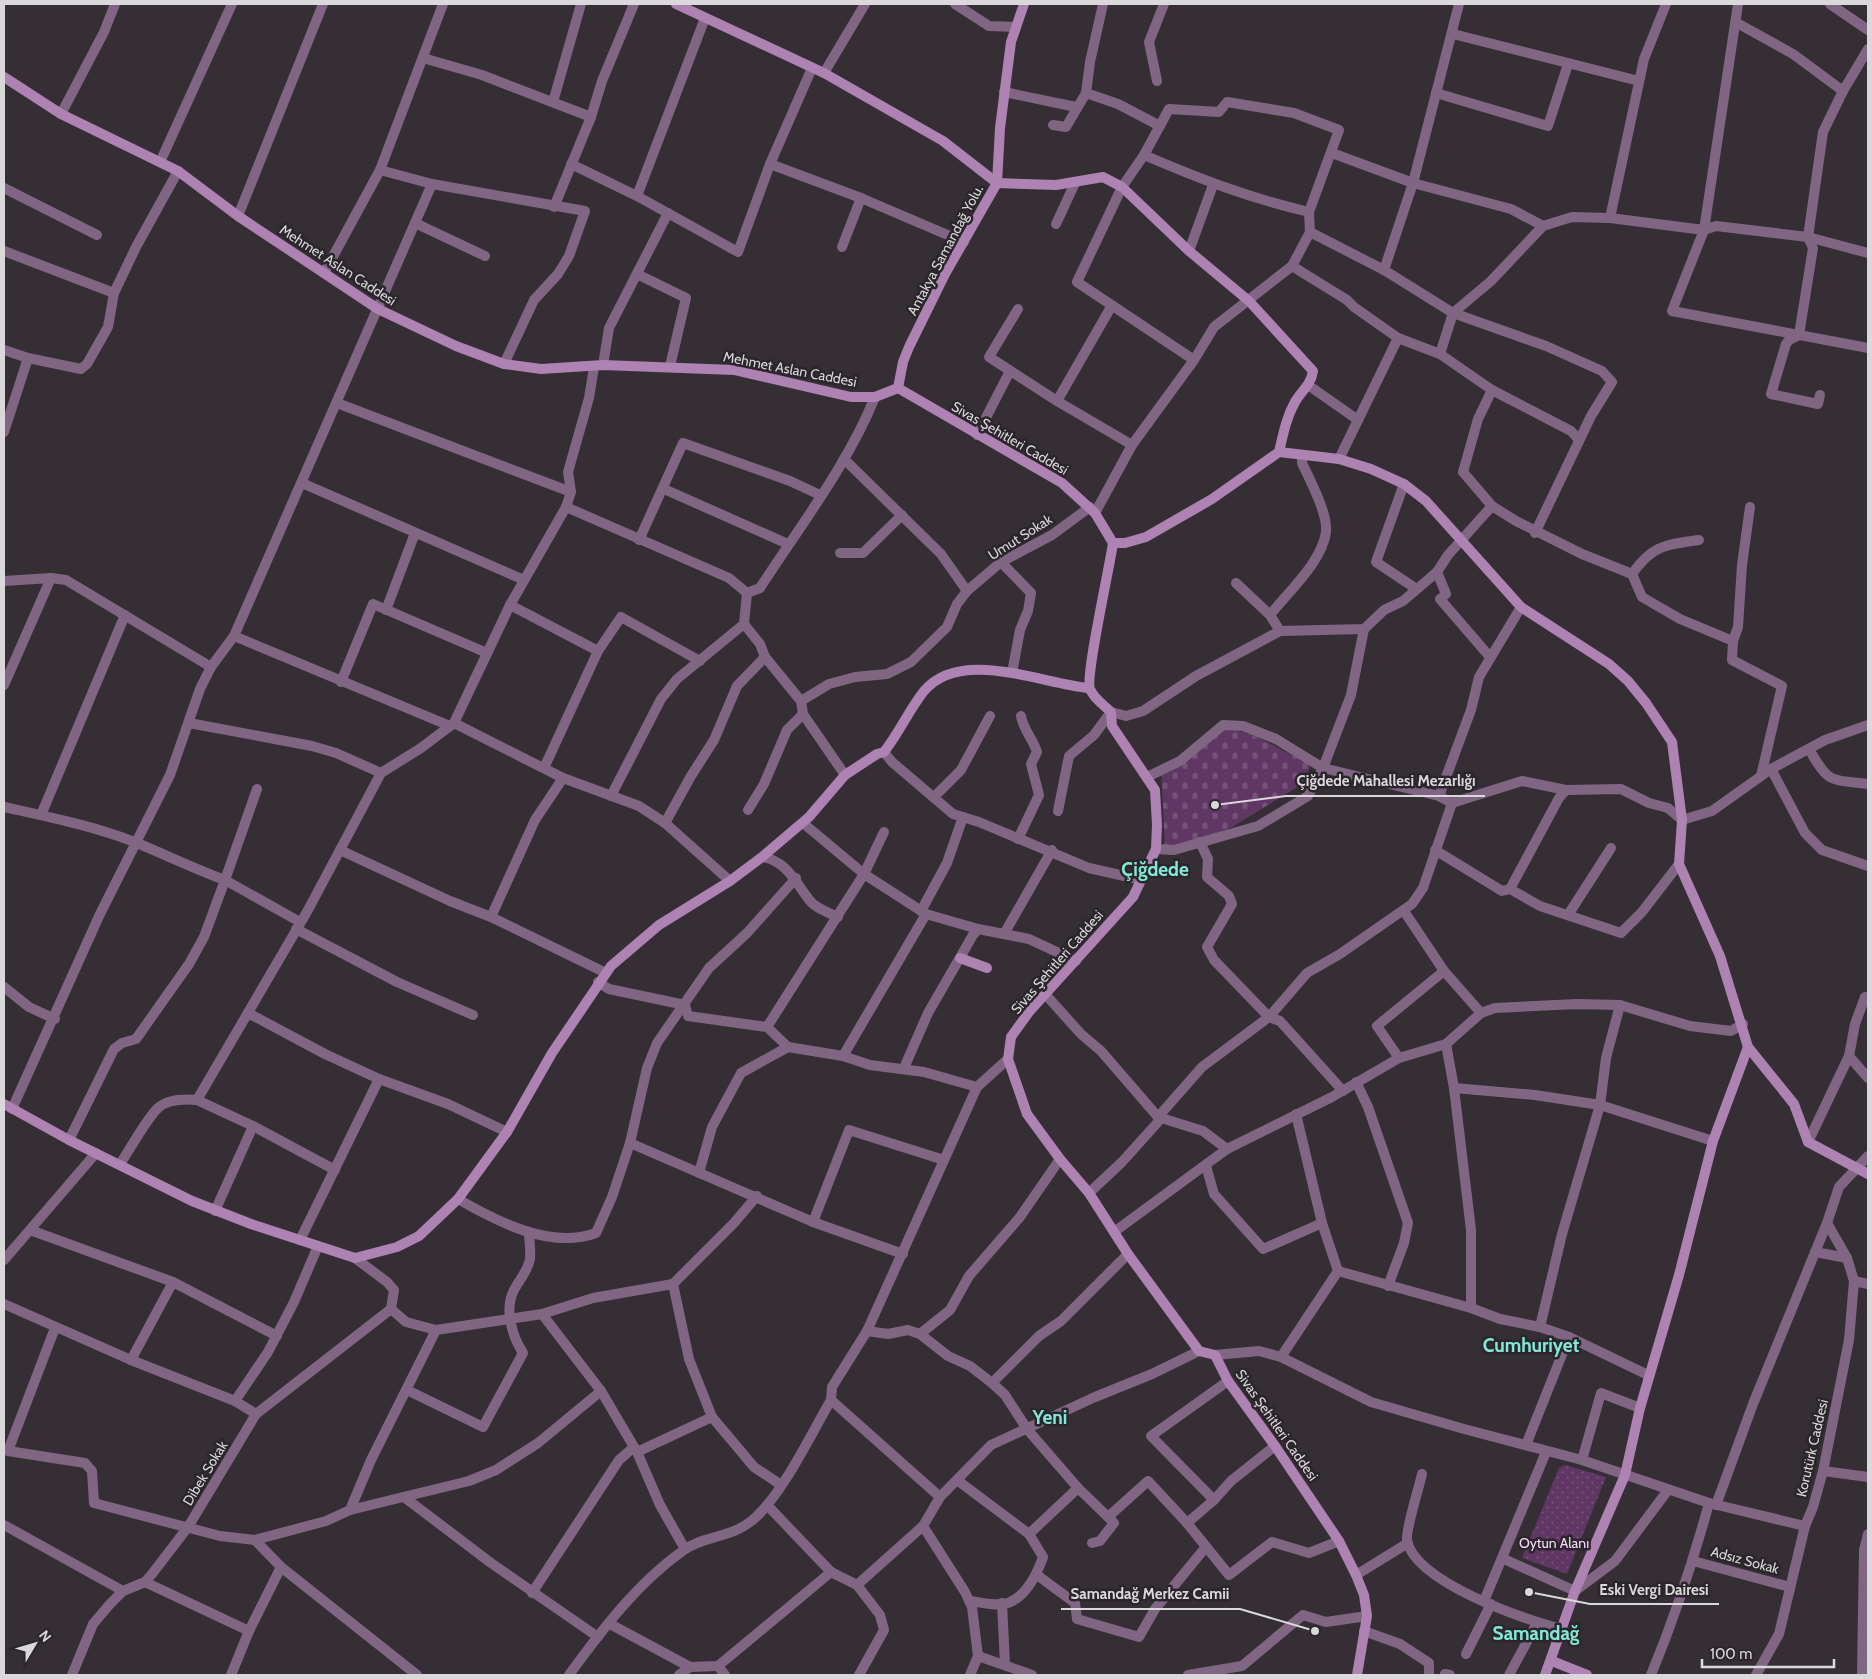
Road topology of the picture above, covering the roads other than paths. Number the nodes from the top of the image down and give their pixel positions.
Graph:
1 (115, 4) edge
2 (232, 4) edge
3 (323, 4) edge
4 (443, 4) edge
5 (581, 4) edge
6 (634, 4) edge
7 (676, 4) edge
8 (866, 4) edge
9 (955, 4) edge
10 (1024, 4) edge
11 (1103, 4) edge
12 (1164, 4) edge
13 (1459, 4) edge
14 (1666, 4) edge
15 (1738, 4) edge
16 (1830, 4) edge
17 (705, 18) junction
18 (1737, 23) junction
19 (1016, 27) junction
20 (1868, 30) edge
21 (1453, 34) junction
22 (1868, 49) edge
23 (423, 58) junction
24 (1568, 64) junction
25 (812, 68) junction
26 (824, 73) junction
27 (4, 78) edge
28 (1157, 81) dead end
29 (1639, 81) junction
30 (1844, 91) junction
31 (1004, 92) junction
32 (1086, 93) junction
33 (1436, 93) junction
34 (553, 102) junction
35 (1076, 107) junction
36 (60, 114) junction
37 (591, 117) junction
38 (1053, 125) dead end
39 (1160, 126) junction
40 (1144, 154) junction
41 (1332, 154) junction
42 (161, 160) junction
43 (571, 164) junction
44 (770, 164) junction
45 (380, 170) junction
46 (178, 171) junction
47 (1075, 183) junction
48 (1413, 183) junction
49 (432, 184) junction
50 (997, 184) junction
51 (1213, 185) junction
52 (1122, 187) junction
53 (4, 188) edge
54 (637, 196) junction
55 (861, 198) junction
56 (554, 207) junction
57 (1309, 212) junction
58 (668, 213) junction
59 (238, 216) junction
60 (1610, 218) junction
61 (414, 223) junction
62 (1056, 224) dead end
63 (1543, 226) junction
64 (1704, 230) junction
65 (1310, 232) junction
66 (97, 235) dead end
67 (1808, 237) junction
68 (964, 242) junction
69 (842, 247) dead end
70 (4, 251) edge
71 (1189, 251) junction
72 (1868, 252) edge
73 (485, 256) dead end
74 (1292, 266) junction
75 (1384, 270) junction
76 (324, 273) junction
77 (636, 274) junction
78 (114, 293) junction
79 (1249, 301) junction
80 (1112, 307) junction
81 (378, 309) junction
82 (1018, 309) dead end
83 (1453, 313) junction
84 (1799, 335) junction
85 (1398, 338) junction
86 (1868, 348) edge
87 (4, 350) edge
88 (1440, 354) junction
89 (28, 358) junction
90 (1194, 360) junction
91 (504, 364) junction
92 (598, 366) junction
93 (670, 366) junction
94 (1010, 371) junction
95 (1308, 385) junction
96 (898, 388) junction
97 (1492, 390) junction
98 (1820, 396) dead end
99 (875, 397) junction
100 (1057, 401) junction
101 (337, 403) junction
102 (1358, 420) junction
103 (4, 432) edge
104 (977, 435) junction
105 (1579, 440) junction
106 (1132, 445) junction
107 (1279, 452) junction
108 (1302, 455) junction
109 (1339, 459) junction
110 (844, 460) junction
111 (302, 484) junction
112 (1404, 484) junction
113 (664, 489) junction
114 (571, 492) junction
115 (820, 495) junction
116 (1492, 506) junction
117 (1750, 507) dead end
118 (566, 508) junction
119 (1092, 510) junction
120 (902, 515) junction
121 (415, 532) junction
122 (1535, 532) junction
123 (639, 540) junction
124 (1462, 540) junction
125 (1699, 540) dead end
126 (1113, 543) junction
127 (788, 544) junction
128 (840, 553) dead end
129 (1001, 562) junction
130 (1437, 572) junction
131 (1632, 574) junction
132 (51, 578) junction
133 (524, 580) junction
134 (4, 581) edge
135 (1236, 583) dead end
136 (1416, 588) junction
137 (968, 591) junction
138 (748, 593) junction
139 (510, 605) junction
140 (1521, 607) junction
141 (386, 610) junction
142 (125, 615) junction
143 (1270, 615) junction
144 (744, 624) junction
145 (1364, 629) junction
146 (1280, 631) junction
147 (234, 636) junction
148 (1733, 641) junction
149 (598, 651) junction
150 (487, 653) junction
151 (765, 657) junction
152 (1490, 657) junction
153 (700, 661) junction
154 (210, 667) junction
155 (1012, 673) junction
156 (341, 682) junction
157 (4, 685) edge
158 (1089, 688) junction
159 (801, 701) junction
160 (1111, 712) junction
161 (803, 714) junction
162 (990, 716) dead end
163 (1021, 716) dead end
164 (189, 724) junction
165 (452, 724) junction
166 (1868, 725) edge
167 (1809, 749) junction
168 (884, 752) junction
169 (544, 768) junction
170 (1323, 768) junction
171 (1771, 769) junction
172 (381, 773) junction
173 (845, 775) junction
174 (1761, 776) junction
175 (1147, 777) junction
176 (563, 778) junction
177 (1868, 784) edge
178 (257, 789) dead end
179 (1566, 790) junction
180 (611, 796) junction
181 (1439, 796) junction
182 (934, 798) junction
183 (1452, 803) junction
184 (4, 807) edge
185 (748, 810) dead end
186 (1058, 811) dead end
187 (41, 815) junction
188 (963, 817) junction
189 (1682, 820) junction
190 (666, 822) junction
191 (803, 823) junction
192 (884, 832) dead end
193 (1018, 839) junction
194 (1200, 842) junction
195 (137, 843) junction
196 (1611, 848) dead end
197 (1156, 849) junction
198 (340, 850) junction
199 (1052, 850) junction
200 (1435, 850) junction
201 (762, 857) junction
202 (1678, 864) junction
203 (1868, 866) edge
204 (864, 874) junction
205 (796, 878) junction
206 (225, 880) junction
207 (1142, 880) junction
208 (730, 881) junction
209 (1510, 889) junction
210 (924, 912) junction
211 (1404, 912) junction
212 (1568, 915) junction
213 (491, 917) junction
214 (838, 917) junction
215 (298, 926) junction
216 (978, 929) junction
217 (1004, 934) junction
218 (960, 958) junction
219 (1076, 961) junction
220 (987, 968) dead end
221 (1444, 971) junction
222 (606, 973) junction
223 (598, 982) junction
224 (4, 987) edge
225 (1046, 995) junction
226 (1868, 998) edge
227 (685, 1005) junction
228 (1620, 1005) junction
229 (248, 1013) junction
230 (1481, 1013) junction
231 (473, 1015) dead end
232 (1269, 1017) junction
233 (55, 1018) junction
234 (1743, 1024) junction
235 (768, 1027) junction
236 (1446, 1044) junction
237 (788, 1047) junction
238 (1748, 1047) junction
239 (843, 1056) junction
240 (1849, 1056) junction
241 (1399, 1058) junction
242 (1008, 1059) junction
243 (904, 1068) junction
244 (1868, 1078) edge
245 (379, 1079) junction
246 (1356, 1082) junction
247 (977, 1087) junction
248 (1454, 1088) junction
249 (1343, 1090) junction
250 (197, 1100) junction
251 (1600, 1105) junction
252 (8, 1106) edge
253 (1296, 1114) junction
254 (1158, 1117) junction
255 (253, 1126) junction
256 (507, 1132) junction
257 (69, 1140) junction
258 (1712, 1141) junction
259 (1808, 1142) junction
260 (630, 1143) junction
261 (1227, 1149) junction
262 (96, 1153) junction
263 (1868, 1156) edge
264 (1060, 1159) junction
265 (944, 1160) junction
266 (120, 1164) junction
267 (1206, 1166) junction
268 (1856, 1168) junction
269 (335, 1170) junction
270 (699, 1173) junction
271 (1868, 1174) edge
272 (1089, 1193) junction
273 (757, 1196) junction
274 (458, 1199) junction
275 (215, 1211) junction
276 (813, 1222) junction
277 (1322, 1223) junction
278 (1827, 1223) junction
279 (30, 1230) junction
280 (529, 1232) junction
281 (1114, 1232) junction
282 (300, 1240) junction
283 (318, 1246) junction
284 (1815, 1252) junction
285 (903, 1254) junction
286 (1128, 1254) junction
287 (355, 1258) junction
288 (1847, 1258) junction
289 (4, 1260) edge
290 (1338, 1271) junction
291 (1854, 1281) junction
292 (172, 1282) junction
293 (673, 1284) junction
294 (1868, 1284) edge
295 (1388, 1286) junction
296 (4, 1304) edge
297 (1471, 1308) junction
298 (391, 1309) junction
299 (542, 1314) junction
300 (510, 1319) junction
301 (1540, 1327) junction
302 (55, 1328) junction
303 (436, 1330) junction
304 (867, 1331) junction
305 (920, 1334) junction
306 (277, 1336) junction
307 (1569, 1337) junction
308 (1199, 1351) junction
309 (1215, 1355) junction
310 (1281, 1357) junction
311 (132, 1360) junction
312 (1648, 1374) junction
313 (1228, 1381) junction
314 (992, 1383) junction
315 (407, 1390) junction
316 (600, 1391) junction
317 (831, 1400) junction
318 (234, 1401) junction
319 (1640, 1408) junction
320 (256, 1414) junction
321 (712, 1417) junction
322 (1027, 1429) junction
323 (1275, 1446) junction
324 (1526, 1446) junction
325 (635, 1450) junction
326 (1546, 1452) junction
327 (1582, 1460) junction
328 (1823, 1470) junction
329 (1422, 1474) dead end
330 (1625, 1475) junction
331 (1868, 1477) edge
332 (957, 1480) junction
333 (781, 1485) junction
334 (1078, 1488) junction
335 (1668, 1490) junction
336 (404, 1497) junction
337 (940, 1497) junction
338 (1214, 1500) junction
339 (1713, 1504) junction
340 (767, 1505) junction
341 (350, 1510) junction
342 (1108, 1517) junction
343 (1187, 1523) junction
344 (4, 1525) edge
345 (923, 1526) junction
346 (1804, 1526) junction
347 (188, 1527) junction
348 (1029, 1534) junction
349 (1868, 1534) edge
350 (255, 1540) junction
351 (1339, 1541) junction
352 (1092, 1543) dead end
353 (1408, 1543) junction
354 (1205, 1548) junction
355 (685, 1549) junction
356 (1504, 1559) junction
357 (1693, 1561) junction
358 (281, 1567) junction
359 (831, 1572) junction
360 (1037, 1575) junction
361 (1356, 1575) junction
362 (145, 1582) junction
363 (857, 1585) junction
364 (1790, 1586) junction
365 (123, 1591) junction
366 (1575, 1591) junction
367 (532, 1592) junction
368 (969, 1601) junction
369 (1488, 1602) junction
370 (1002, 1603) junction
371 (1367, 1616) junction
372 (1537, 1623) junction
373 (610, 1624) junction
374 (1562, 1629) junction
375 (1364, 1630) junction
376 (249, 1631) junction
377 (598, 1637) junction
378 (1466, 1654) dead end
379 (978, 1656) junction
380 (1552, 1661) junction
381 (1005, 1665) junction
382 (718, 1666) junction
383 (690, 1667) junction
384 (1241, 1671) edge
385 (1427, 1673) edge
386 (72, 1675) edge
387 (230, 1675) edge
388 (417, 1675) edge
389 (569, 1675) edge
390 (679, 1675) edge
391 (725, 1675) edge
392 (859, 1675) edge
393 (970, 1675) edge
394 (1032, 1675) edge
395 (1188, 1675) edge
396 (1357, 1675) edge
397 (1509, 1675) edge
398 (1546, 1675) edge
399 (1587, 1675) edge
400 (1651, 1675) edge
401 (1756, 1675) edge
402 (1862, 1675) edge

1 - 36 street
2 - 42 street
3 - 59 street
4 - 23 street
5 - 34 street
6 - 37 street
7 - 17 street
8 - 26 street
9 - 19 street
10 - 19 street, Antakya Samandağ Yolu.
11 - 32 street
12 - 28 street
13 - 21 street
14 - 29 street
15 - 18 street
16 - 20 street
17 - 25 street
17 - 54 street
18 - 30 street
18 - 64 street
19 - 31 street, Antakya Samandağ Yolu.
21 - 24 street
21 - 33 street
22 - 30 street
23 - 34 street
23 - 45 street
24 - 29 street
24 - 33 street
25 - 26 street
25 - 44 street
26 - 50 street
27 - 36 street, Mehmet Aslan Caddesi
29 - 60 street
30 - 67 street
31 - 35 street
31 - 50 street, Antakya Samandağ Yolu.
32 - 35 street
32 - 39 street
33 - 48 street
34 - 37 street
35 - 38 street
36 - 42 street, Mehmet Aslan Caddesi
37 - 43 street
39 - 40 street
39 - 41 street
40 - 51 street
40 - 52 street
41 - 48 street
41 - 57 street
42 - 46 street, Mehmet Aslan Caddesi
43 - 54 street
43 - 56 street
44 - 55 street
44 - 58 street
45 - 49 street
45 - 76 street
46 - 59 street, Mehmet Aslan Caddesi
46 - 78 street
47 - 50 street
47 - 52 street
47 - 62 street
48 - 63 street
48 - 75 street
49 - 56 street
49 - 61 street
50 - 68 street, Antakya Samandağ Yolu.
51 - 57 street
51 - 71 street
52 - 71 street
52 - 80 street
53 - 66 street
54 - 58 street
55 - 68 street
55 - 69 street
56 - 91 street
57 - 65 street
58 - 77 street
59 - 76 street, Mehmet Aslan Caddesi
60 - 63 street
60 - 64 street
61 - 73 street
61 - 81 street
63 - 83 street
64 - 67 street
64 - 84 street
65 - 74 street
65 - 75 street
67 - 72 street
67 - 84 street
68 - 96 street, Antakya Samandağ Yolu.
70 - 78 street
71 - 79 street
74 - 79 street, Umut Sokak
74 - 85 street
75 - 83 street
76 - 81 street, Mehmet Aslan Caddesi
77 - 92 street
77 - 93 street
78 - 89 street
79 - 90 street, Umut Sokak
79 - 95 street
80 - 90 street
80 - 100 street
81 - 91 street, Mehmet Aslan Caddesi
81 - 101 street
82 - 94 street
83 - 88 street
83 - 105 street
84 - 86 street
84 - 98 street
85 - 88 street
85 - 102 street
87 - 89 street
88 - 97 street
89 - 103 street
90 - 106 street, Umut Sokak
91 - 92 street, Mehmet Aslan Caddesi
92 - 93 street, Mehmet Aslan Caddesi
92 - 114 street
93 - 99 street, Mehmet Aslan Caddesi
94 - 100 street
94 - 104 street
95 - 102 street
95 - 107 street
96 - 99 street, Mehmet Aslan Caddesi
96 - 104 street, Sivas Şehitleri Caddesi
97 - 105 street
97 - 116 street
99 - 110 street
100 - 106 street
101 - 111 street
101 - 114 street
102 - 109 street
104 - 119 street, Sivas Şehitleri Caddesi
105 - 122 street
106 - 119 street, Umut Sokak
107 - 108 street
107 - 126 street
108 - 109 street
108 - 143 street
109 - 112 street
110 - 115 street
110 - 120 street
111 - 121 street
111 - 147 street
112 - 124 street
112 - 136 street
113 - 115 street
113 - 123 street
113 - 127 street
114 - 118 street
115 - 127 street
116 - 122 street
116 - 124 street
117 - 148 street
118 - 123 street
118 - 133 street
119 - 126 street, Sivas Şehitleri Caddesi
119 - 129 street, Umut Sokak
120 - 128 street
120 - 137 street
121 - 133 street
121 - 141 street
122 - 131 street
123 - 138 street
124 - 130 street
124 - 140 street
125 - 131 street
126 - 158 street
127 - 138 street
129 - 137 street, Umut Sokak
129 - 155 street
130 - 136 street
130 - 152 street
131 - 148 street
132 - 134 street
132 - 142 street
132 - 157 street
133 - 139 street
135 - 143 street
136 - 145 street
137 - 159 street, Umut Sokak
138 - 144 street
139 - 149 street
139 - 150 street
140 - 152 street
140 - 189 street
141 - 150 street
141 - 156 street
142 - 154 street
142 - 187 street
143 - 146 street
144 - 151 street
144 - 153 street
145 - 146 street
145 - 170 street
146 - 160 street
147 - 154 street
147 - 156 street
148 - 174 street
149 - 153 street
149 - 169 street
150 - 165 street
151 - 159 street
151 - 190 street
152 - 181 street
153 - 180 street
154 - 164 street
155 - 158 street
155 - 168 street
156 - 165 street
158 - 160 street, Sivas Şehitleri Caddesi
159 - 161 street
160 - 175 street, Sivas Şehitleri Caddesi
160 - 186 street
161 - 173 street
161 - 185 street
162 - 182 street
163 - 193 street
164 - 172 street
164 - 195 street
165 - 169 street
165 - 172 street
166 - 167 street
167 - 171 street
167 - 177 street
168 - 173 street
168 - 182 street
169 - 176 street
170 - 175 street
170 - 181 street
170 - 194 street
171 - 174 street
171 - 203 street
172 - 198 street
173 - 191 street
174 - 189 street
175 - 197 street, Sivas Şehitleri Caddesi
176 - 180 street
176 - 213 street
178 - 206 street
179 - 183 street
179 - 189 street
179 - 209 street
180 - 190 street
181 - 183 street
182 - 188 street
183 - 200 street
184 - 187 street
187 - 195 street
188 - 193 street
188 - 210 street
189 - 202 street
190 - 208 street
191 - 201 street
191 - 204 street
192 - 204 street
193 - 199 street
194 - 197 street
194 - 232 street
195 - 206 street
195 - 233 street
196 - 212 street
197 - 207 street, Sivas Şehitleri Caddesi
198 - 213 street
198 - 215 street
199 - 207 street
199 - 217 street
200 - 209 street
200 - 211 street
201 - 205 street
201 - 208 street
202 - 212 street
202 - 234 street
204 - 210 street
204 - 214 street
205 - 214 street
205 - 227 street
206 - 215 street
206 - 257 street
207 - 219 street, Sivas Şehitleri Caddesi
208 - 222 street
209 - 212 street
210 - 216 street
210 - 239 street
211 - 221 street
211 - 232 street
213 - 222 street
214 - 235 street
215 - 229 street
215 - 231 street
216 - 217 street
216 - 218 street
217 - 219 street
218 - 220 street
218 - 243 street
219 - 225 street, Sivas Şehitleri Caddesi
221 - 230 street
221 - 241 street
222 - 223 street
223 - 227 street
223 - 256 street
224 - 233 street
225 - 242 street, Sivas Şehitleri Caddesi
225 - 254 street
226 - 240 street
227 - 235 street
227 - 260 street
228 - 230 street
228 - 234 street
228 - 251 street
229 - 245 street
229 - 250 street
230 - 236 street
232 - 249 street
232 - 254 street
233 - 252 street
234 - 238 street
235 - 237 street
236 - 241 street
236 - 248 street
237 - 239 street
237 - 270 street
238 - 258 street
238 - 259 street
239 - 243 street
240 - 244 street
240 - 259 street
241 - 246 street
242 - 247 street
242 - 264 street, Sivas Şehitleri Caddesi
243 - 247 street
245 - 256 street
245 - 269 street
246 - 249 street
246 - 295 street
247 - 265 street
248 - 251 street
248 - 297 street
249 - 253 street
250 - 255 street
250 - 266 street
251 - 258 street
251 - 301 street
252 - 257 street
253 - 261 street
253 - 277 street
254 - 261 street
254 - 272 street
255 - 269 street
255 - 275 street
256 - 274 street
257 - 262 street
258 - 312 street
259 - 268 street
260 - 270 street
260 - 280 street
261 - 267 street
262 - 266 street
262 - 279 street
263 - 268 street
264 - 272 street, Sivas Şehitleri Caddesi
264 - 305 street
265 - 276 street
265 - 285 street
266 - 275 street
267 - 277 street
267 - 281 street
268 - 271 street
268 - 278 street
269 - 282 street
270 - 273 street
272 - 281 street, Sivas Şehitleri Caddesi
273 - 276 street
273 - 293 street
274 - 280 street
274 - 287 street
275 - 282 street
276 - 285 street
277 - 290 street
278 - 284 street
278 - 288 street, Korutürk Caddesi
279 - 289 street
279 - 292 street
280 - 300 street
281 - 286 street, Sivas Şehitleri Caddesi
282 - 283 street
283 - 287 street
283 - 306 street
284 - 288 street
284 - 339 street
285 - 304 street
286 - 308 street, Sivas Şehitleri Caddesi
286 - 314 street
287 - 298 street
288 - 291 street, Korutürk Caddesi
290 - 295 street
290 - 310 street
291 - 294 street
291 - 328 street, Korutürk Caddesi
292 - 306 street
292 - 311 street
293 - 299 street
293 - 321 street
295 - 297 street
296 - 302 street
297 - 301 street
298 - 303 street
298 - 320 street, Dibek Sokak
299 - 300 street
299 - 316 street
300 - 303 street
300 - 315 street
301 - 307 street
302 - 311 street
302 - 347 street
303 - 315 street
304 - 305 street
304 - 317 street
305 - 314 street
306 - 318 street
307 - 312 street
307 - 324 street
308 - 309 street
308 - 322 street
309 - 310 street
309 - 313 street, Sivas Şehitleri Caddesi
310 - 324 street
311 - 318 street
312 - 319 street
313 - 323 street, Sivas Şehitleri Caddesi
313 - 338 street
314 - 322 street
315 - 341 street
316 - 325 street
316 - 336 street
317 - 333 street
317 - 337 street
318 - 320 street
319 - 327 street
319 - 330 street
320 - 347 street, Dibek Sokak
321 - 325 street
321 - 333 street
322 - 332 street
322 - 334 street
323 - 338 street
323 - 351 street, Sivas Şehitleri Caddesi
324 - 326 street
325 - 355 street
325 - 367 street
326 - 327 street
326 - 356 street
327 - 330 street
328 - 331 street
328 - 346 street, Korutürk Caddesi
329 - 353 street
330 - 335 street
330 - 366 street
332 - 337 street
332 - 348 street
333 - 340 street
334 - 342 street
334 - 348 street
335 - 339 street
335 - 366 street
336 - 341 street
336 - 367 street
337 - 345 street
338 - 343 street
339 - 346 street
339 - 357 street
340 - 355 street
340 - 359 street
341 - 350 street
342 - 343 street
342 - 352 street
343 - 354 street
344 - 365 street
345 - 363 street
345 - 368 street
346 - 364 street, Korutürk Caddesi
347 - 350 street
347 - 362 street, Dibek Sokak
348 - 360 street
349 - 402 street
350 - 358 street
351 - 354 street
351 - 361 street, Sivas Şehitleri Caddesi
353 - 361 street
353 - 369 street
354 - 360 street
355 - 373 street
356 - 366 street
356 - 369 street
357 - 364 street, Adsız Sokak
357 - 400 street
358 - 376 street
358 - 388 street
359 - 363 street
359 - 382 street
360 - 370 street
361 - 371 street, Sivas Şehitleri Caddesi
362 - 365 street, Dibek Sokak
362 - 376 street
363 - 392 street
364 - 401 street, Korutürk Caddesi
365 - 386 street, Dibek Sokak
366 - 374 street
367 - 377 street
368 - 370 street
368 - 379 street
369 - 372 street
369 - 378 street
370 - 381 street
371 - 375 street, Sivas Şehitleri Caddesi
371 - 384 street
372 - 374 street
372 - 397 street
373 - 377 street
373 - 383 street
374 - 380 street
375 - 385 street
375 - 396 street, Sivas Şehitleri Caddesi
376 - 387 street
377 - 389 street
379 - 381 street
379 - 393 street
380 - 398 street
380 - 399 street
381 - 394 street
382 - 383 street
382 - 391 street
383 - 390 street
384 - 395 street

